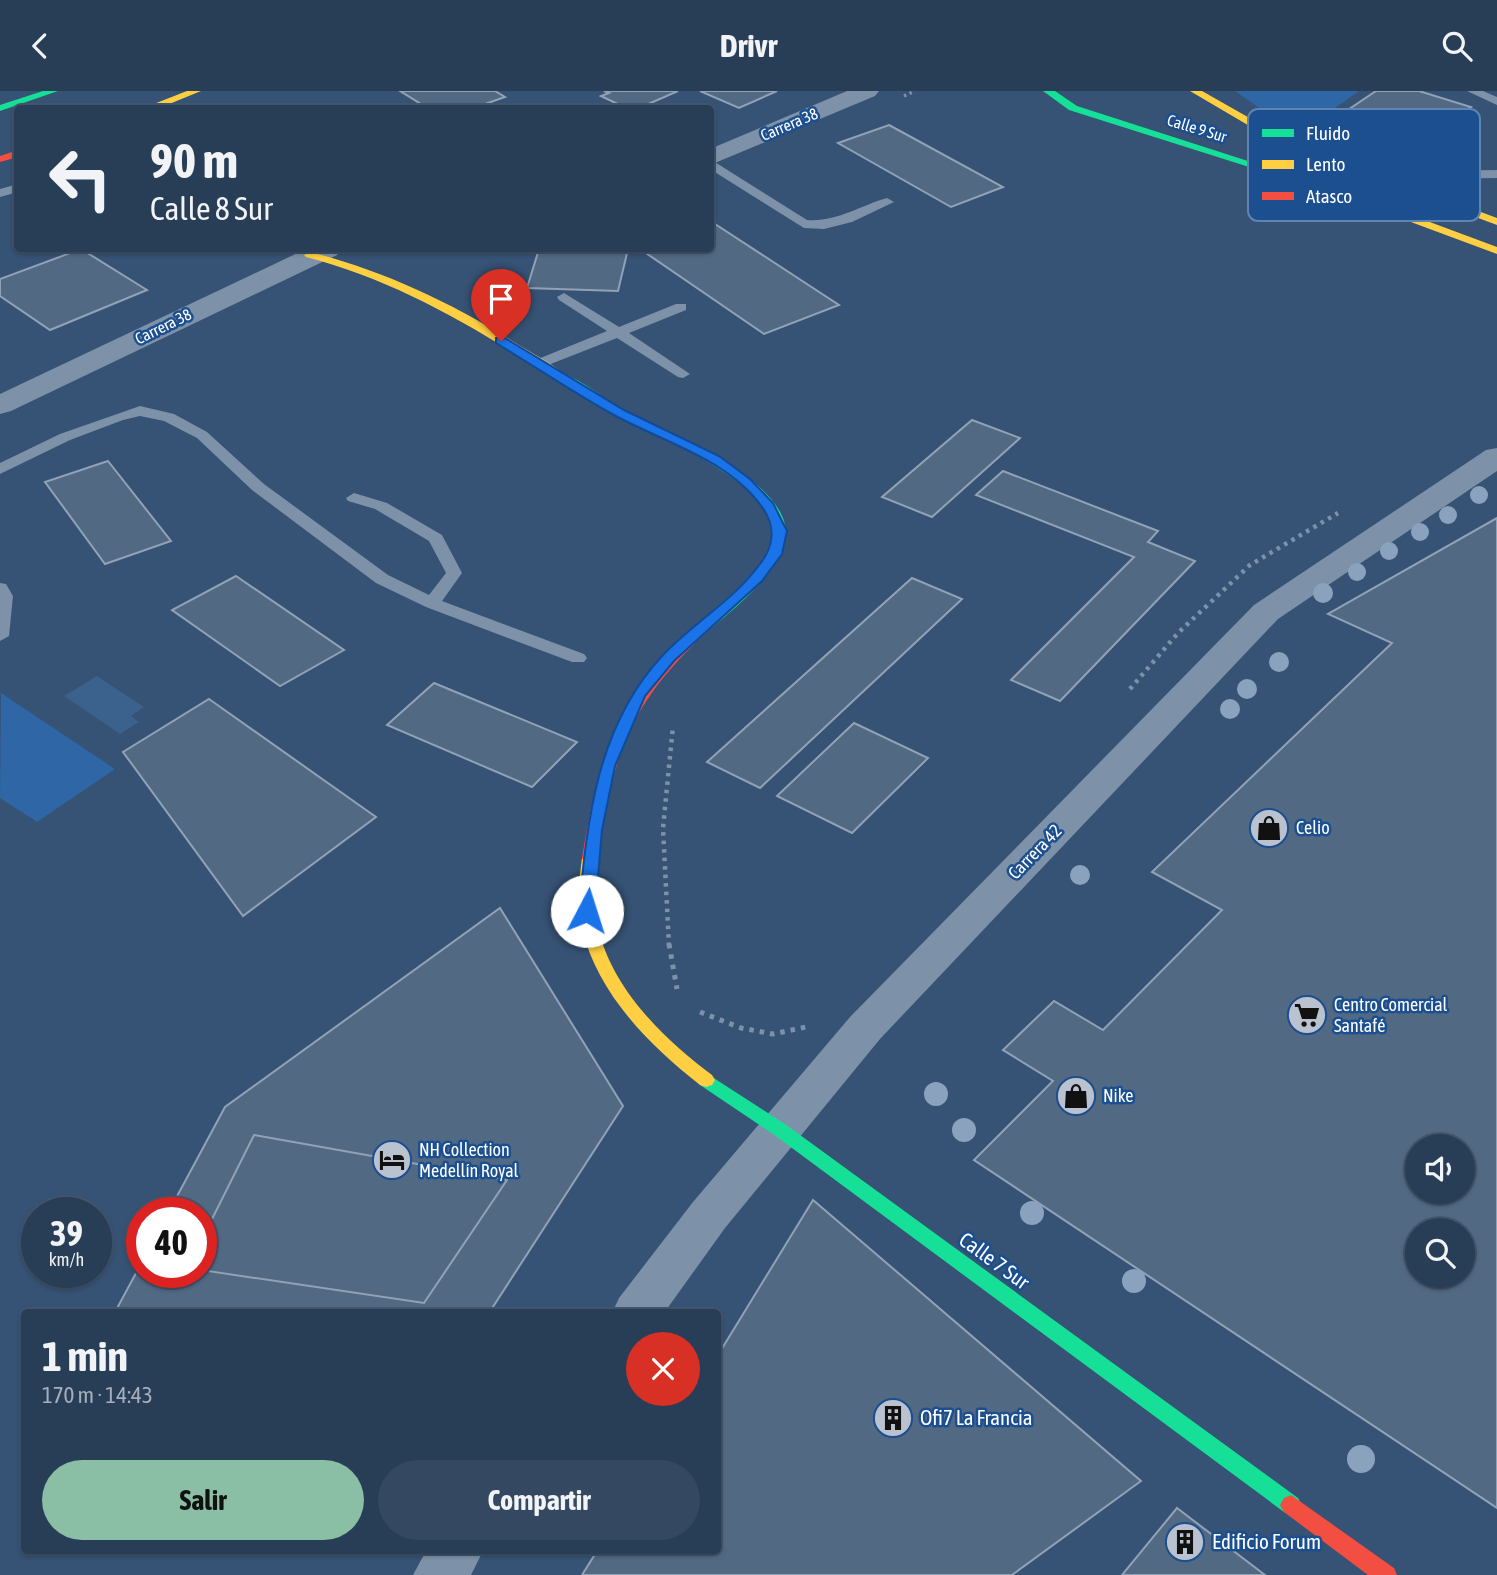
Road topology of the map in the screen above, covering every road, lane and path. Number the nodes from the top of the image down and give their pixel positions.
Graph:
1 (53, 91) edge
2 (196, 91) edge
3 (867, 91) edge
4 (1048, 91) edge
5 (1195, 91) edge
6 (1473, 91) edge
7 (1093, 97) dead end
8 (1497, 101) edge
9 (157, 105) edge
10 (0, 108) edge
11 (1103, 118) junction
12 (1248, 121) edge
13 (714, 155) edge
14 (1248, 162) edge
15 (714, 166) edge
16 (887, 202) dead end
17 (1480, 216) edge
18 (1417, 221) edge
19 (1497, 222) edge
20 (1497, 251) edge
21 (318, 252) edge
22 (564, 297) dead end
23 (681, 307) dead end
24 (618, 332) junction
25 (538, 364) junction
26 (683, 374) dead end
27 (0, 405) edge
28 (1497, 457) edge
29 (0, 469) edge
30 (354, 498) dead end
31 (1341, 512) dead end
32 (0, 587) edge
33 (432, 603) junction
34 (0, 636) edge
35 (578, 658) dead end
36 (1126, 694) dead end
37 (674, 721) dead end
38 (684, 996) dead end
39 (693, 1005) dead end
40 (816, 1025) dead end
41 (779, 1129) junction
42 (639, 1309) edge
43 (455, 1554) edge
44 (440, 1575) edge
45 (1386, 1575) edge

1 - 10 street
2 - 9 street
3 - 13 street, Carrera 38
4 - 11 street, Calle 9 Sur
5 - 12 street, Calle 9 Sur
6 - 8 lane
7 - 11 street
11 - 14 street, Calle 9 Sur
15 - 16 lane
17 - 19 street, Calle 9 Sur
18 - 20 street, Calle 9 Sur
21 - 25 street
21 - 27 street, Carrera 38
22 - 24 lane
23 - 24 lane
24 - 25 lane
24 - 26 lane
25 - 41 street, Calle 7 Sur
28 - 41 street, Carrera 42
29 - 33 lane
30 - 33 lane
31 - 36 path
32 - 34 lane
33 - 35 lane
37 - 38 path
39 - 40 path
41 - 42 street, Carrera 42
41 - 45 street, Calle 7 Sur
43 - 44 street

